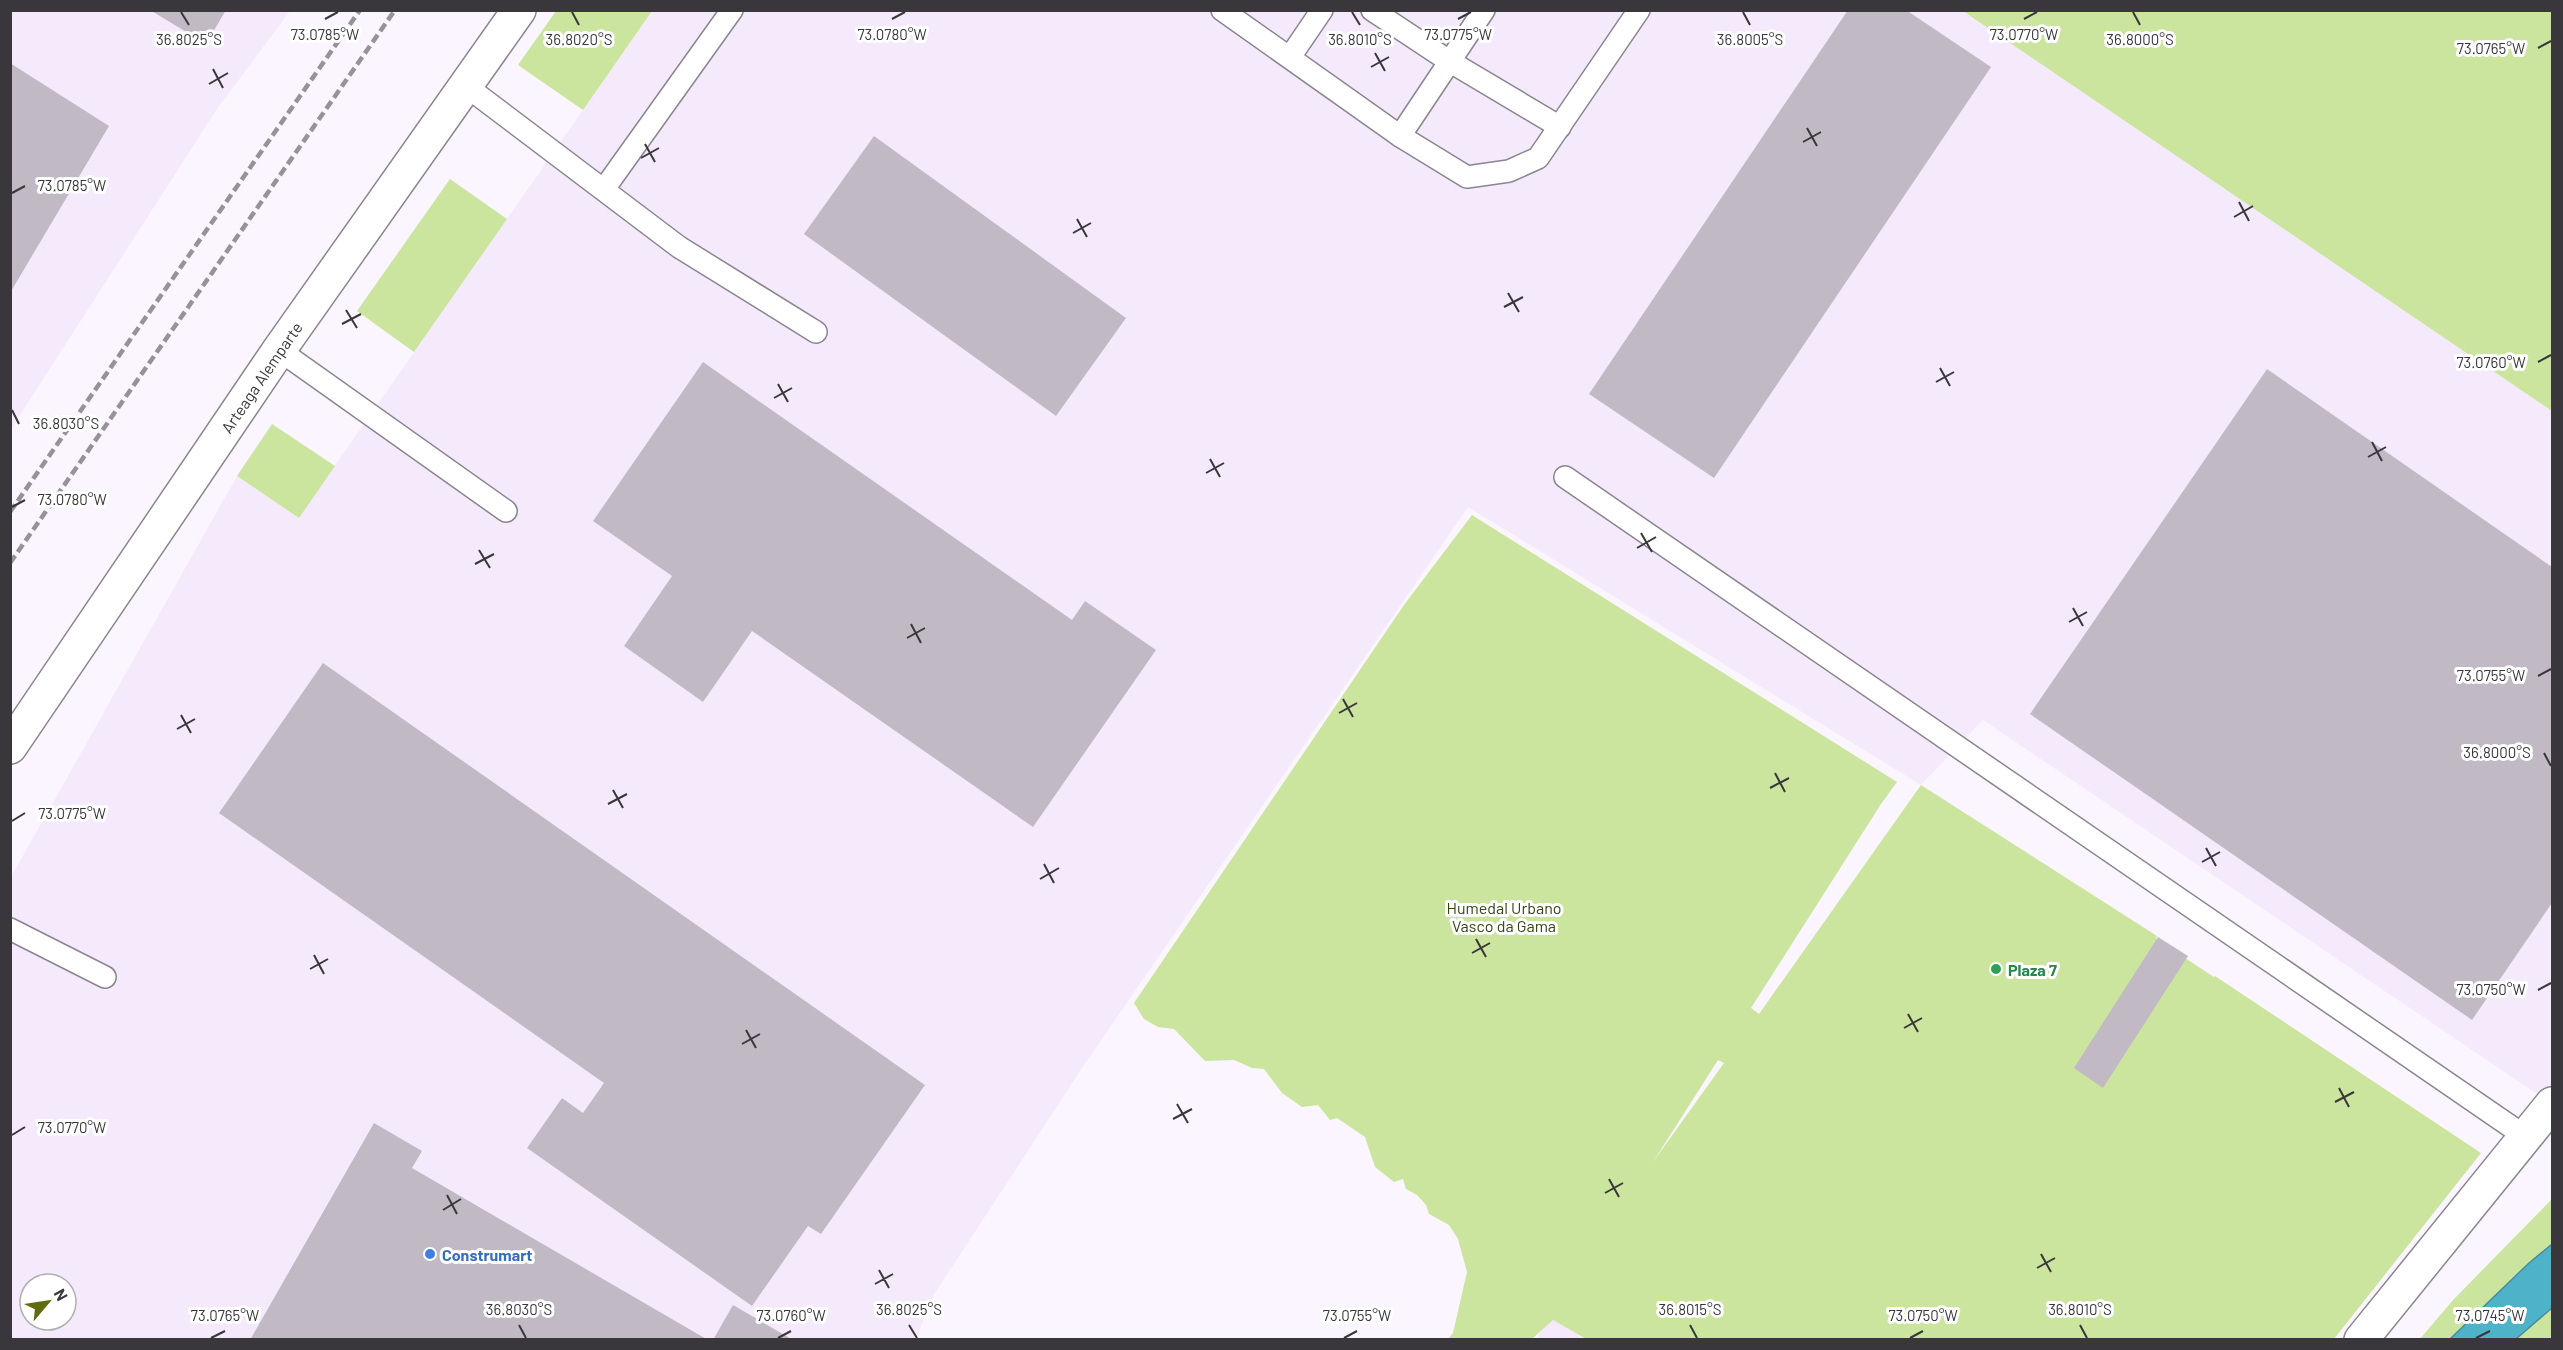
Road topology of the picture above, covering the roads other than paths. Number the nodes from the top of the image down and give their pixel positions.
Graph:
1 (519, 10) edge
2 (732, 10) edge
3 (1222, 10) edge
4 (1322, 10) edge
5 (1372, 10) edge
6 (1484, 10) edge
7 (1640, 10) edge
8 (1290, 57) junction
9 (1449, 61) junction
10 (466, 86) junction
11 (1560, 127) junction
12 (1400, 136) junction
13 (604, 189) junction
14 (816, 332) dead end
15 (279, 350) junction
16 (1565, 477) dead end
17 (506, 511) dead end
18 (10, 747) edge
19 (10, 928) edge
20 (105, 977) dead end
21 (2553, 1104) edge
22 (2526, 1137) junction
23 (2361, 1340) edge

1 - 10 main road, Arteaga Alemparte
2 - 13 lane
3 - 8 lane
4 - 8 lane
5 - 9 lane
6 - 9 lane
7 - 11 lane
8 - 12 lane
9 - 11 lane
9 - 12 lane
10 - 13 lane
10 - 15 main road, Arteaga Alemparte
11 - 12 lane
13 - 14 lane
15 - 17 lane
15 - 18 main road, Arteaga Alemparte
16 - 22 lane
19 - 20 lane
21 - 22 main road
22 - 23 main road

